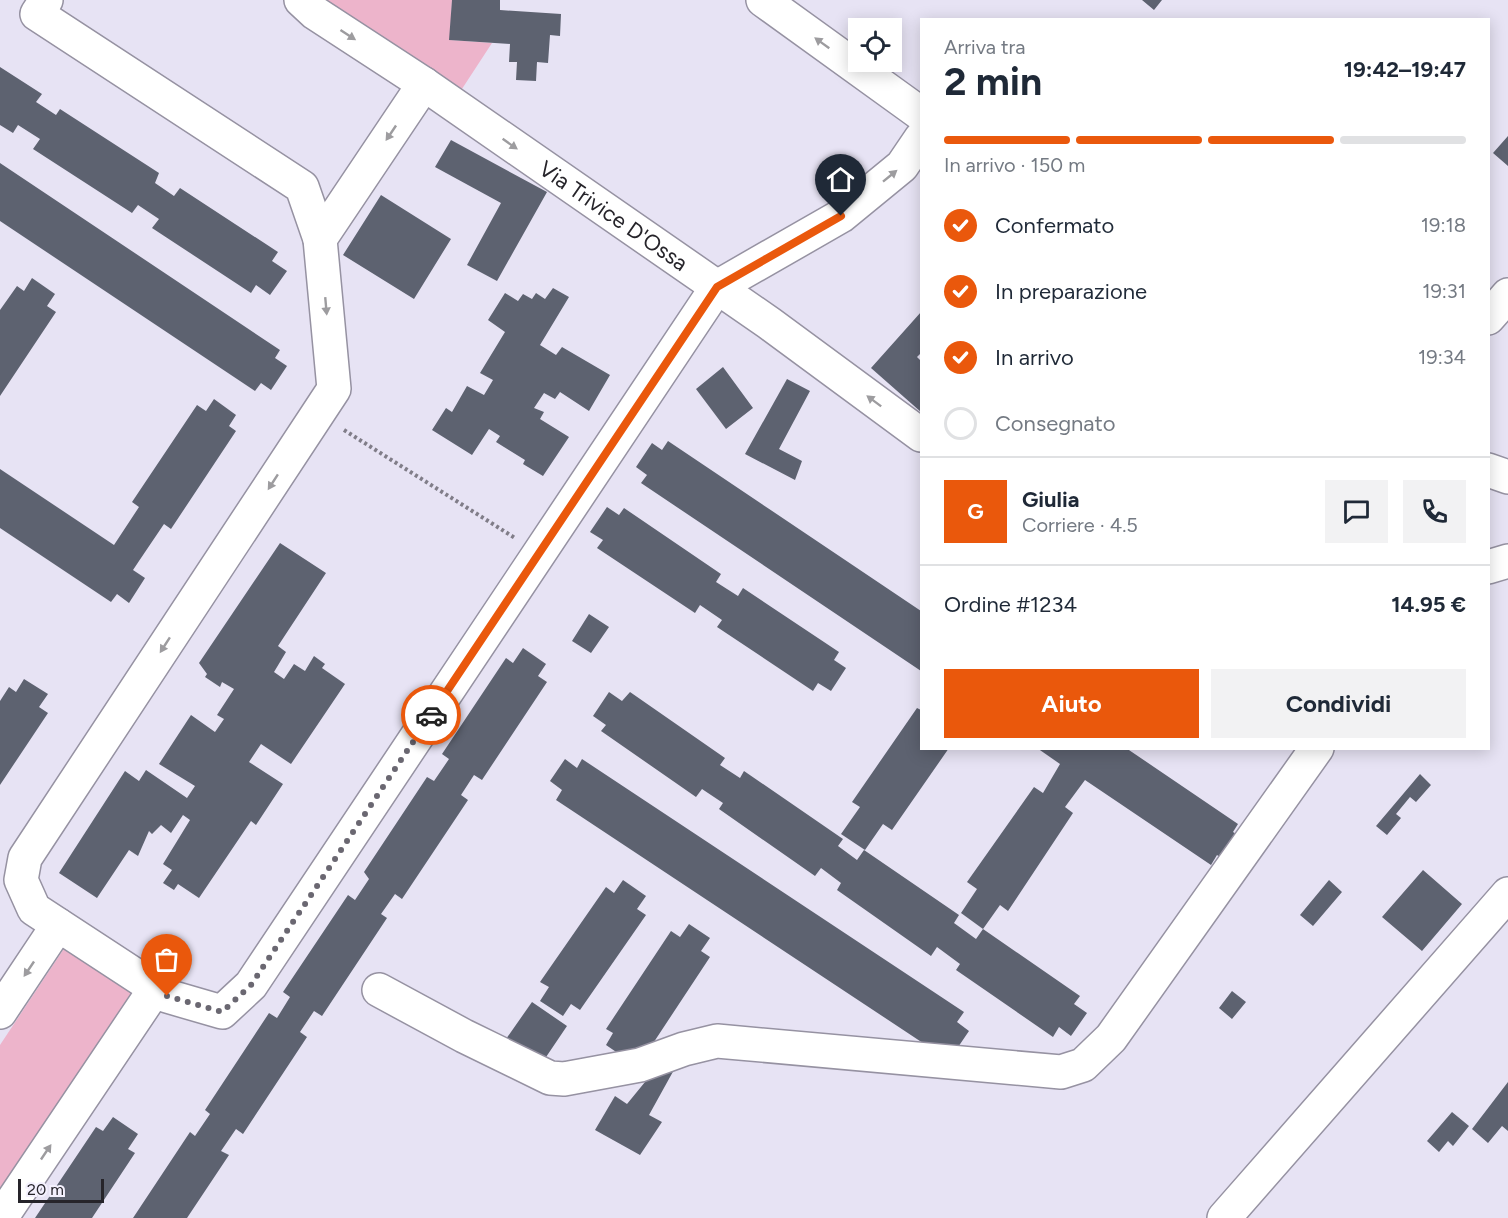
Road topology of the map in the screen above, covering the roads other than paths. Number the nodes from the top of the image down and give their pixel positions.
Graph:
1 (46, 0) edge
2 (763, 0) edge
3 (304, 4) edge
4 (424, 84) junction
5 (920, 113) edge
6 (920, 139) edge
7 (320, 239) junction
8 (717, 287) junction
9 (1508, 295) edge
10 (1490, 316) edge
11 (920, 434) edge
12 (1490, 471) edge
13 (1508, 477) edge
14 (1508, 561) edge
15 (1490, 566) edge
16 (1316, 750) edge
17 (1508, 894) edge
18 (58, 925) junction
19 (155, 989) junction
20 (380, 990) dead end
21 (0, 1012) edge
22 (2, 1218) edge
23 (1224, 1218) edge

1 - 7 street
5 -> 2 street
3 -> 4 street, Via Trivice D'Ossa
4 -> 7 street
4 -> 8 street, Via Trivice D'Ossa
8 -> 6 street
7 -> 18 street
11 -> 8 street, Via Trivice D'Ossa
8 - 19 street
9 - 10 street
12 - 13 street
14 - 15 street
16 - 20 street
17 - 23 street
18 - 19 street
18 -> 21 street
22 -> 19 street

